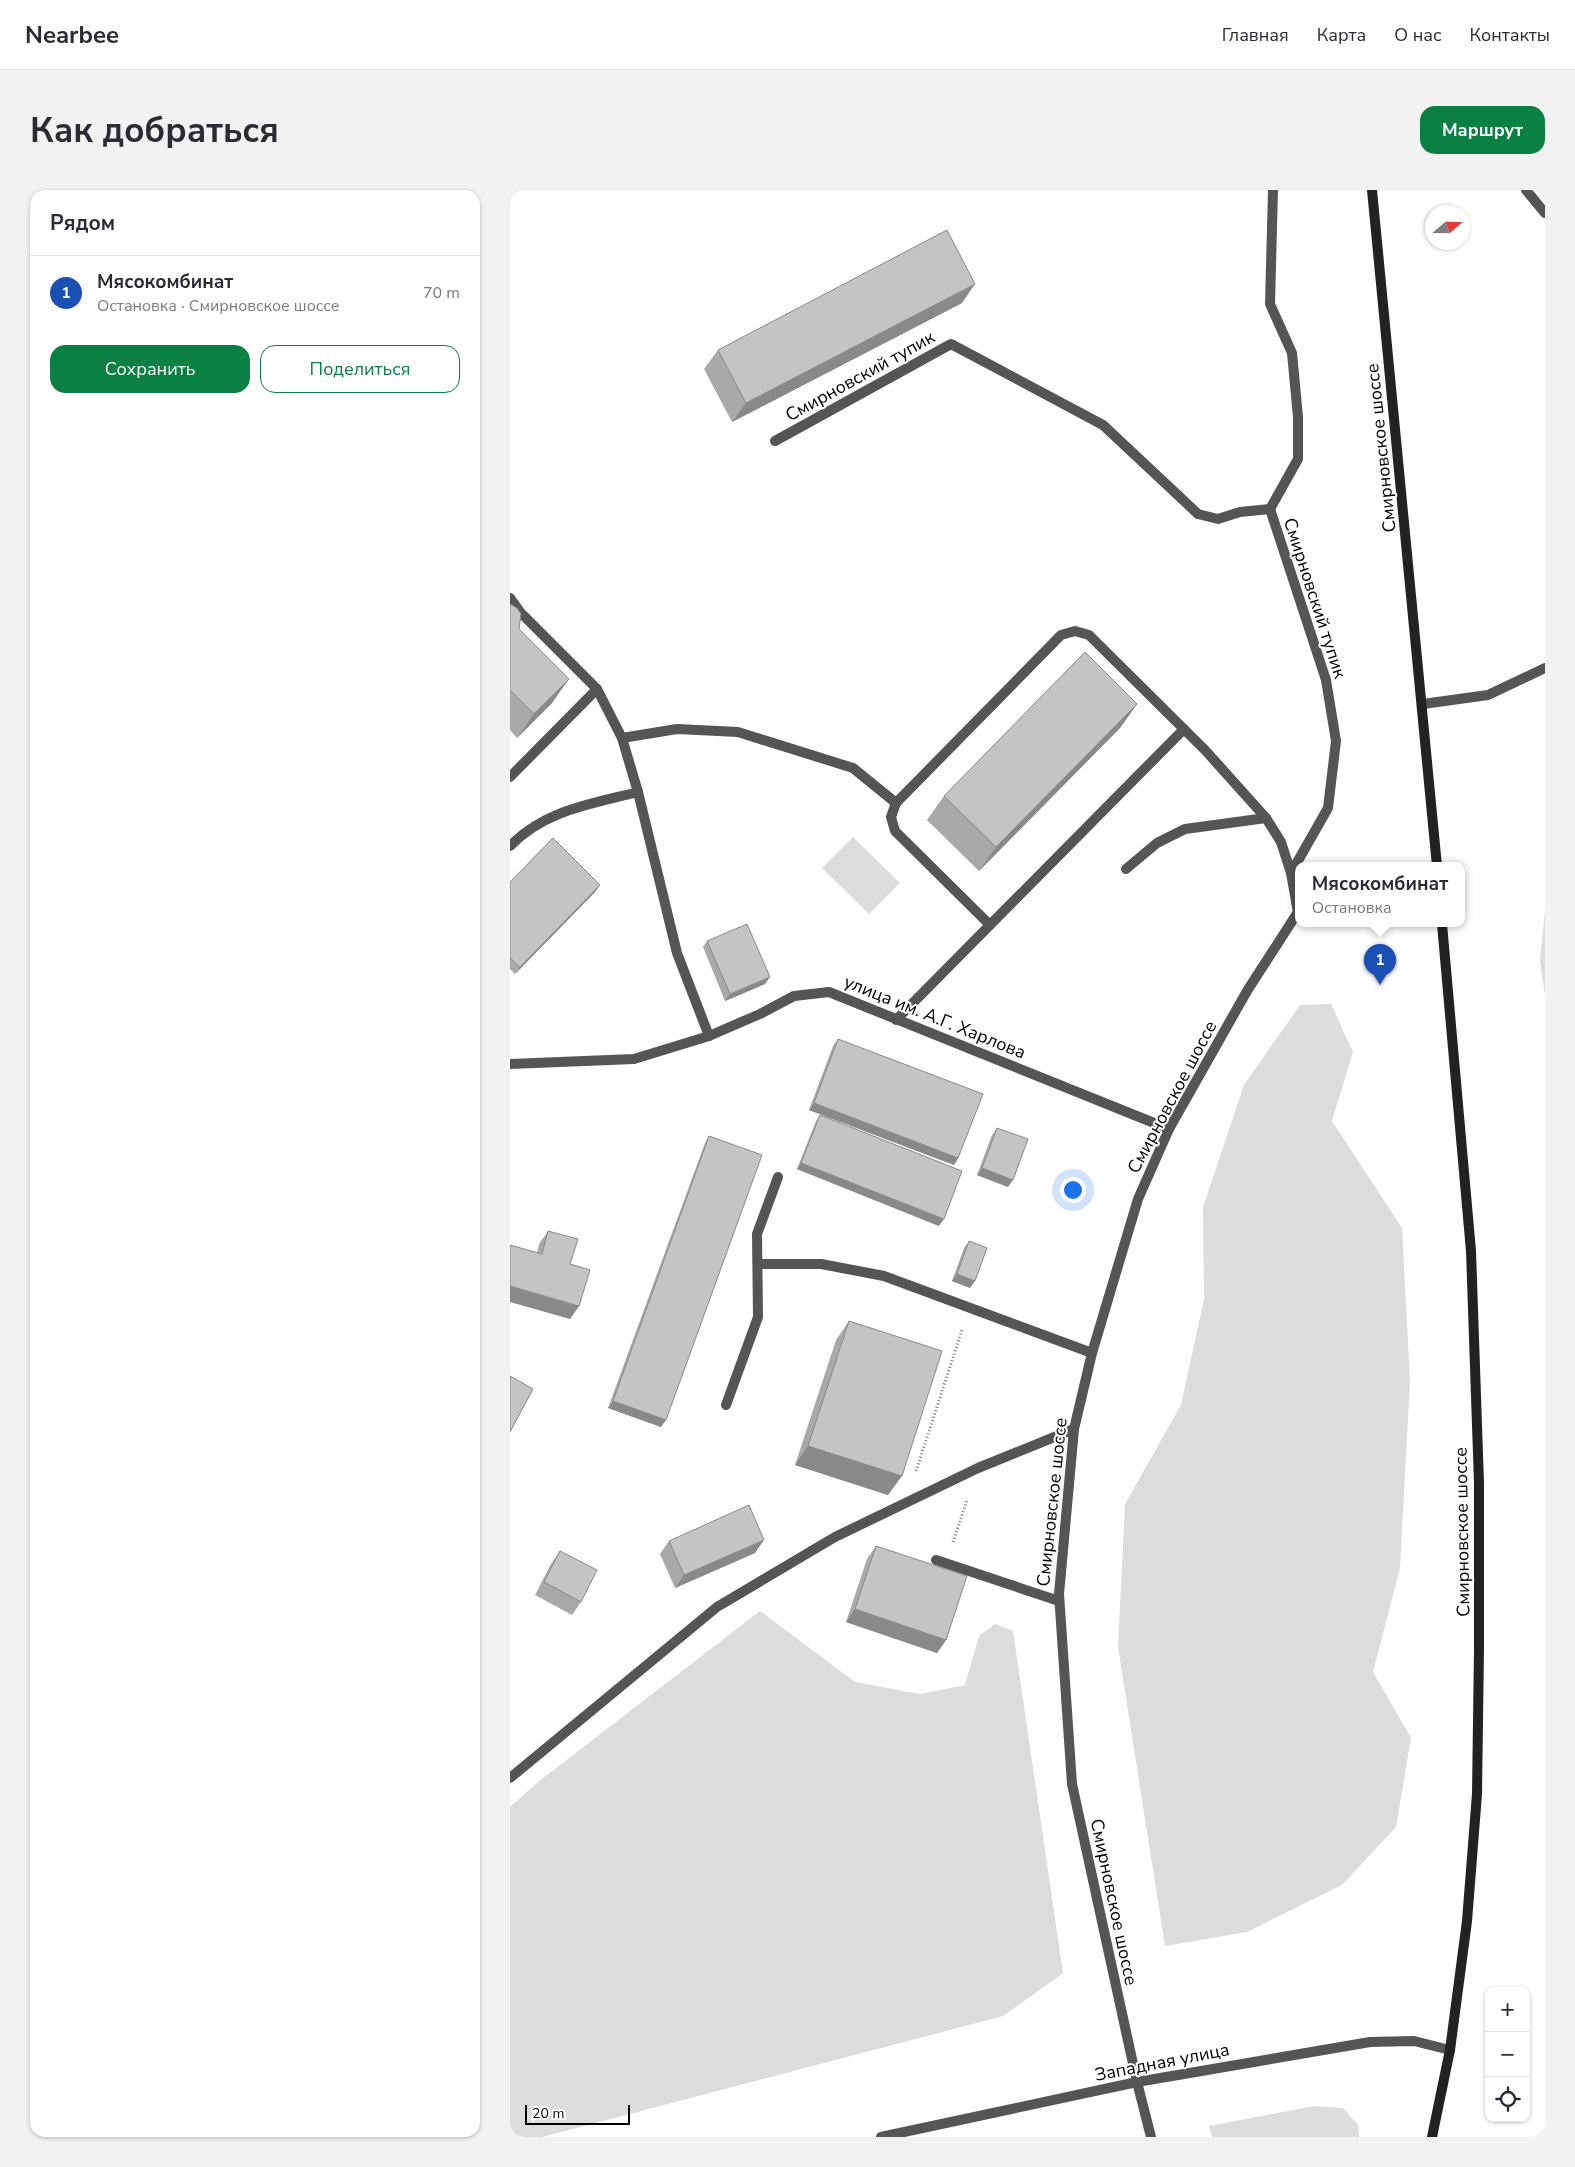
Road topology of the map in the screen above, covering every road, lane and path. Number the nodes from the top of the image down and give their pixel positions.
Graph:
1 (1273, 190) edge
2 (1372, 190) edge
3 (1526, 190) edge
4 (1545, 213) edge
5 (775, 441) dead end
6 (1270, 509) junction
7 (510, 598) edge
8 (1545, 668) edge
9 (597, 688) junction
10 (1423, 704) junction
11 (1184, 729) junction
12 (622, 738) junction
13 (510, 777) edge
14 (638, 792) junction
15 (896, 803) junction
16 (1266, 818) junction
17 (510, 846) edge
18 (1297, 862) edge
19 (1437, 862) edge
20 (1295, 866) edge
21 (1126, 870) dead end
22 (1291, 873) junction
23 (1295, 895) edge
24 (1295, 917) edge
25 (990, 925) junction
26 (1442, 927) edge
27 (896, 1020) junction
28 (709, 1036) junction
29 (510, 1064) edge
30 (1169, 1129) junction
31 (778, 1176) dead end
32 (758, 1264) junction
33 (969, 1308) junction
34 (1092, 1353) junction
35 (726, 1405) dead end
36 (1074, 1428) junction
37 (978, 1468) junction
38 (906, 1503) junction
39 (941, 1562) joint
40 (1059, 1601) junction
41 (510, 1778) edge
42 (1450, 2050) junction
43 (1137, 2082) junction
44 (881, 2137) edge
45 (1151, 2137) edge
46 (1432, 2137) edge

1 - 6 street
2 - 10 main road, Смирновское шоссе
3 - 4 street
5 - 6 street, Смирновский тупик
6 - 18 street, Смирновский тупик
7 - 9 street
8 - 10 street
9 - 12 street
9 - 13 street
10 - 19 main road, Смирновское шоссе
11 - 15 street
11 - 16 street
11 - 25 street
12 - 14 street
12 - 15 street
14 - 17 street
14 - 28 street
15 - 25 street
16 - 21 street
16 - 22 street
20 - 22 street, Смирновский тупик
22 - 23 street
24 - 30 street, Смирновское шоссе
25 - 27 street
26 - 42 main road, Смирновское шоссе
27 - 28 street, улица им. А.Г. Харлова
27 - 30 street, улица им. А.Г. Харлова
28 - 29 street, улица им. А.Г. Харлова
30 - 34 street, Смирновское шоссе
31 - 32 street
32 - 33 street
32 - 35 street
33 - 34 street
33 - 38 path
34 - 36 street, Смирновское шоссе
36 - 37 street
36 - 40 street, Смирновское шоссе
37 - 38 street
37 - 39 path
38 - 41 street
39 - 40 street
40 - 43 street, Смирновское шоссе
42 - 43 street, Западная улица
42 - 46 main road, Смирновское шоссе
43 - 44 street, Западная улица
43 - 45 street, Смирновское шоссе

